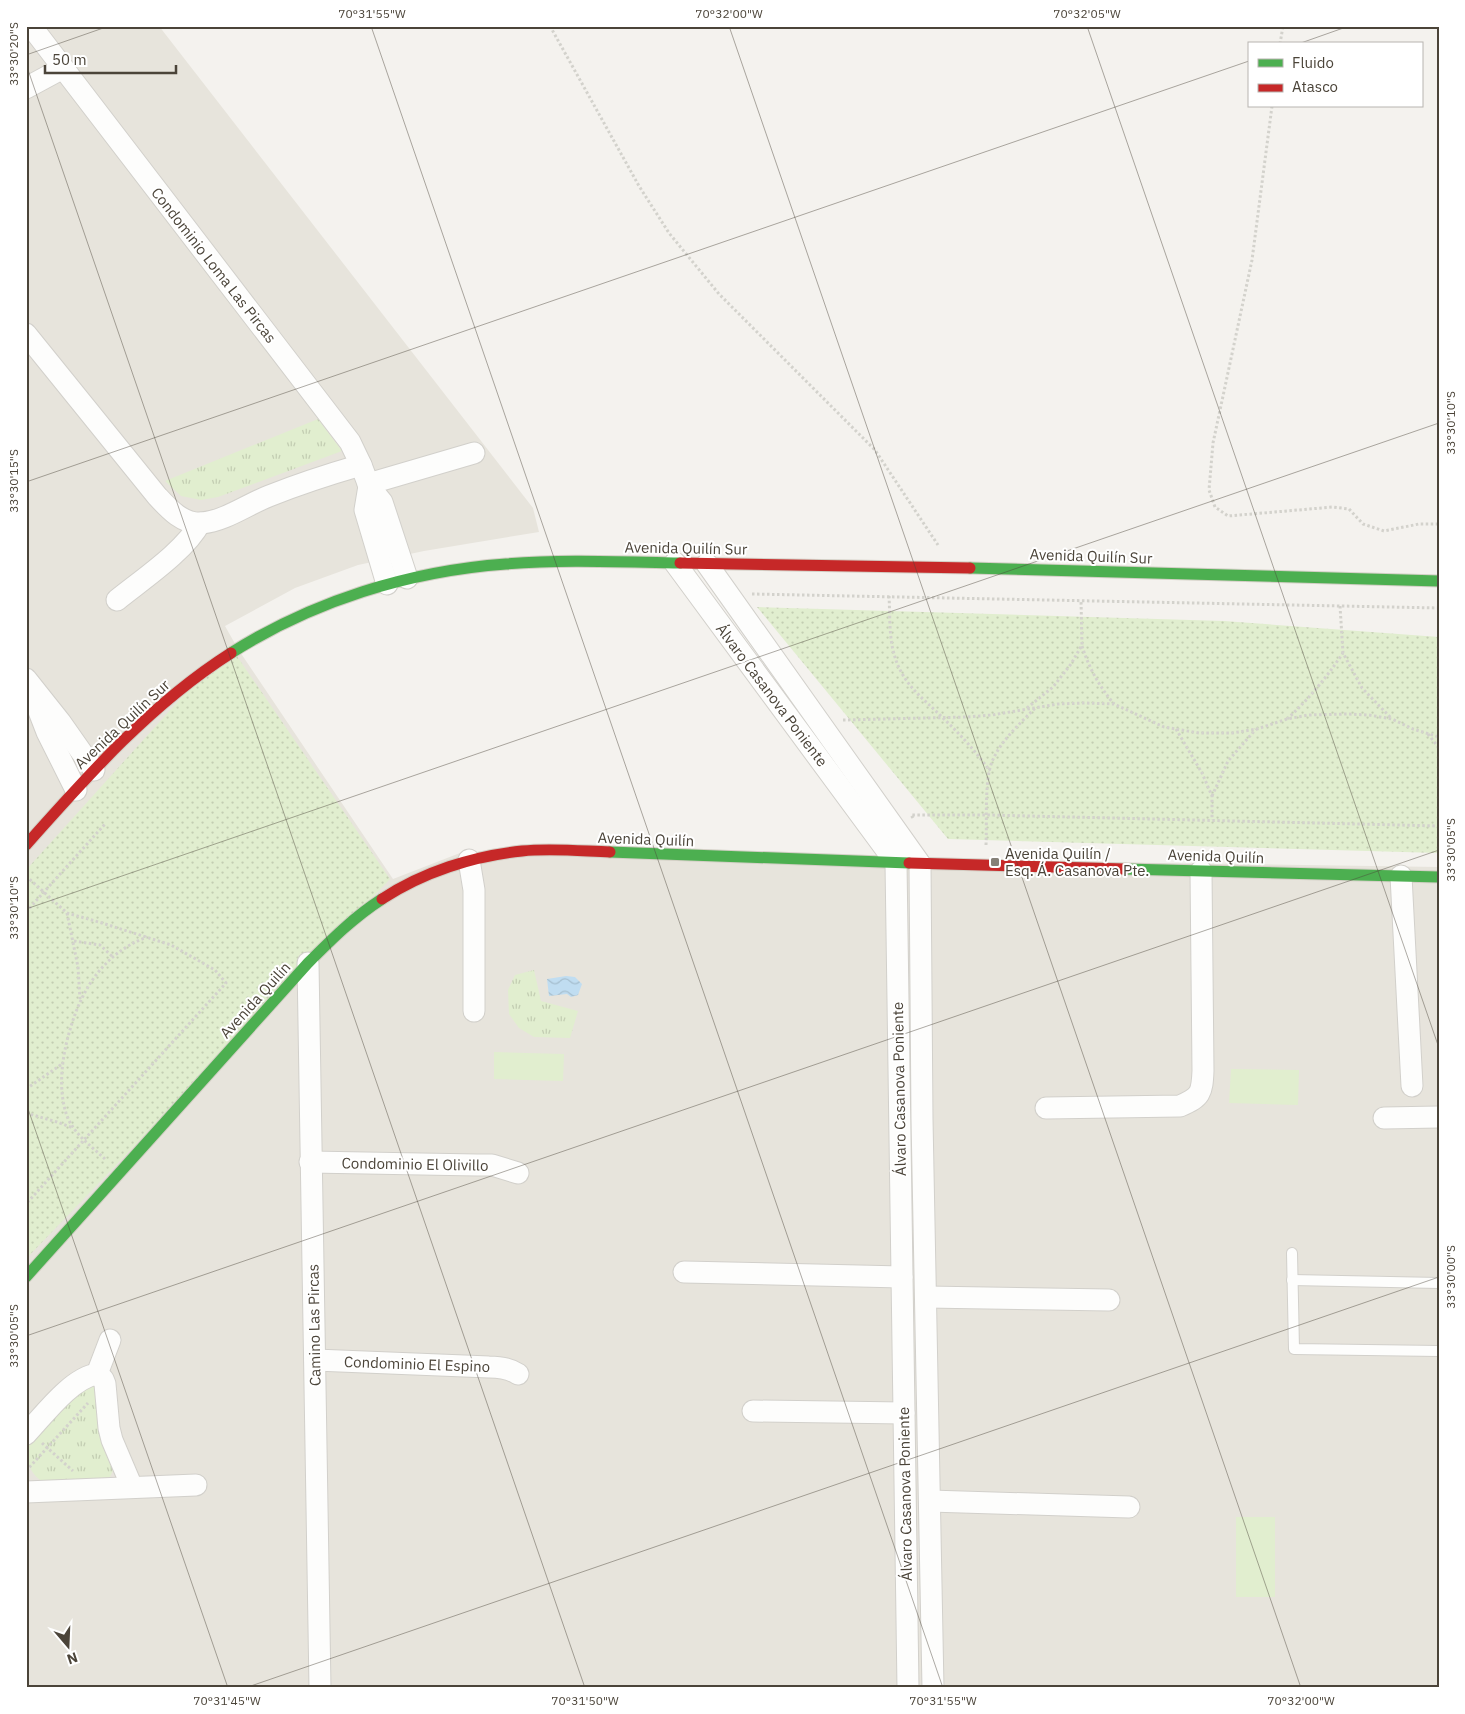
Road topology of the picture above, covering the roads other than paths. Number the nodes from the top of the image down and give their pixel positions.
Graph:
1 (32, 26) edge
2 (63, 68) junction
3 (26, 88) edge
4 (26, 334) edge
5 (474, 453) dead end
6 (366, 478) junction
7 (200, 524) junction
8 (675, 563) junction
9 (707, 564) junction
10 (397, 581) junction
11 (1439, 581) edge
12 (117, 600) dead end
13 (29, 683) edge
14 (94, 770) junction
15 (76, 790) junction
16 (26, 845) edge
17 (468, 860) junction
18 (896, 863) junction
19 (920, 864) junction
20 (1201, 871) junction
21 (1401, 876) junction
22 (1439, 877) edge
23 (308, 963) junction
24 (474, 1011) dead end
25 (1412, 1086) dead end
26 (1046, 1108) dead end
27 (1439, 1117) edge
28 (1384, 1118) dead end
29 (310, 1162) junction
30 (518, 1173) dead end
31 (1292, 1253) dead end
32 (684, 1272) dead end
33 (26, 1277) edge
34 (902, 1277) junction
35 (1292, 1280) junction
36 (1439, 1283) edge
37 (926, 1297) junction
38 (1109, 1300) dead end
39 (110, 1340) dead end
40 (1439, 1351) edge
41 (315, 1360) junction
42 (518, 1374) dead end
43 (101, 1379) junction
44 (753, 1411) dead end
45 (904, 1413) junction
46 (28, 1432) edge
47 (929, 1440) junction
48 (904, 1441) junction
49 (28, 1482) edge
50 (196, 1485) dead end
51 (132, 1487) junction
52 (930, 1501) junction
53 (1129, 1507) dead end
54 (320, 1688) edge
55 (908, 1688) edge
56 (933, 1688) edge

1 - 2 street, Condominio Loma Las Pircas
2 - 3 street
2 - 6 street, Condominio Loma Las Pircas
4 - 7 street
5 - 6 street
6 - 7 street
6 - 10 street, Condominio Loma Las Pircas
7 - 12 street
8 - 9 street, Avenida Quilín Sur
8 - 10 street, Avenida Quilín Sur
8 - 18 street, Álvaro Casanova Poniente
9 - 11 street, Avenida Quilín Sur
9 - 19 street, Álvaro Casanova Poniente
10 - 14 street, Avenida Quilín Sur
13 - 14 street
13 - 15 street
14 - 15 street, Avenida Quilín Sur
15 - 16 street, Avenida Quilín Sur
17 - 18 street, Avenida Quilín
17 - 23 street, Avenida Quilín
17 - 24 street
18 - 19 street, Avenida Quilín
18 - 34 street, Álvaro Casanova Poniente
19 - 20 street, Avenida Quilín
19 - 37 street, Álvaro Casanova Poniente
20 - 21 street, Avenida Quilín
20 - 26 street
21 - 22 street, Avenida Quilín
21 - 25 street
23 - 29 street, Camino Las Pircas
23 - 33 street, Avenida Quilín
27 - 28 street
29 - 30 street, Condominio El Olivillo
29 - 41 street, Camino Las Pircas
31 - 35 lane
32 - 34 street
34 - 45 street, Álvaro Casanova Poniente
35 - 36 lane
35 - 40 lane
37 - 38 street
37 - 47 street, Álvaro Casanova Poniente
39 - 43 street
41 - 42 street, Condominio El Espino
41 - 54 street, Camino Las Pircas
43 - 46 street
43 - 51 street
44 - 45 street
45 - 48 street, Álvaro Casanova Poniente
47 - 48 street
47 - 52 street, Álvaro Casanova Poniente
48 - 55 street, Álvaro Casanova Poniente
49 - 51 street
50 - 51 street
52 - 53 street
52 - 56 street, Álvaro Casanova Poniente

